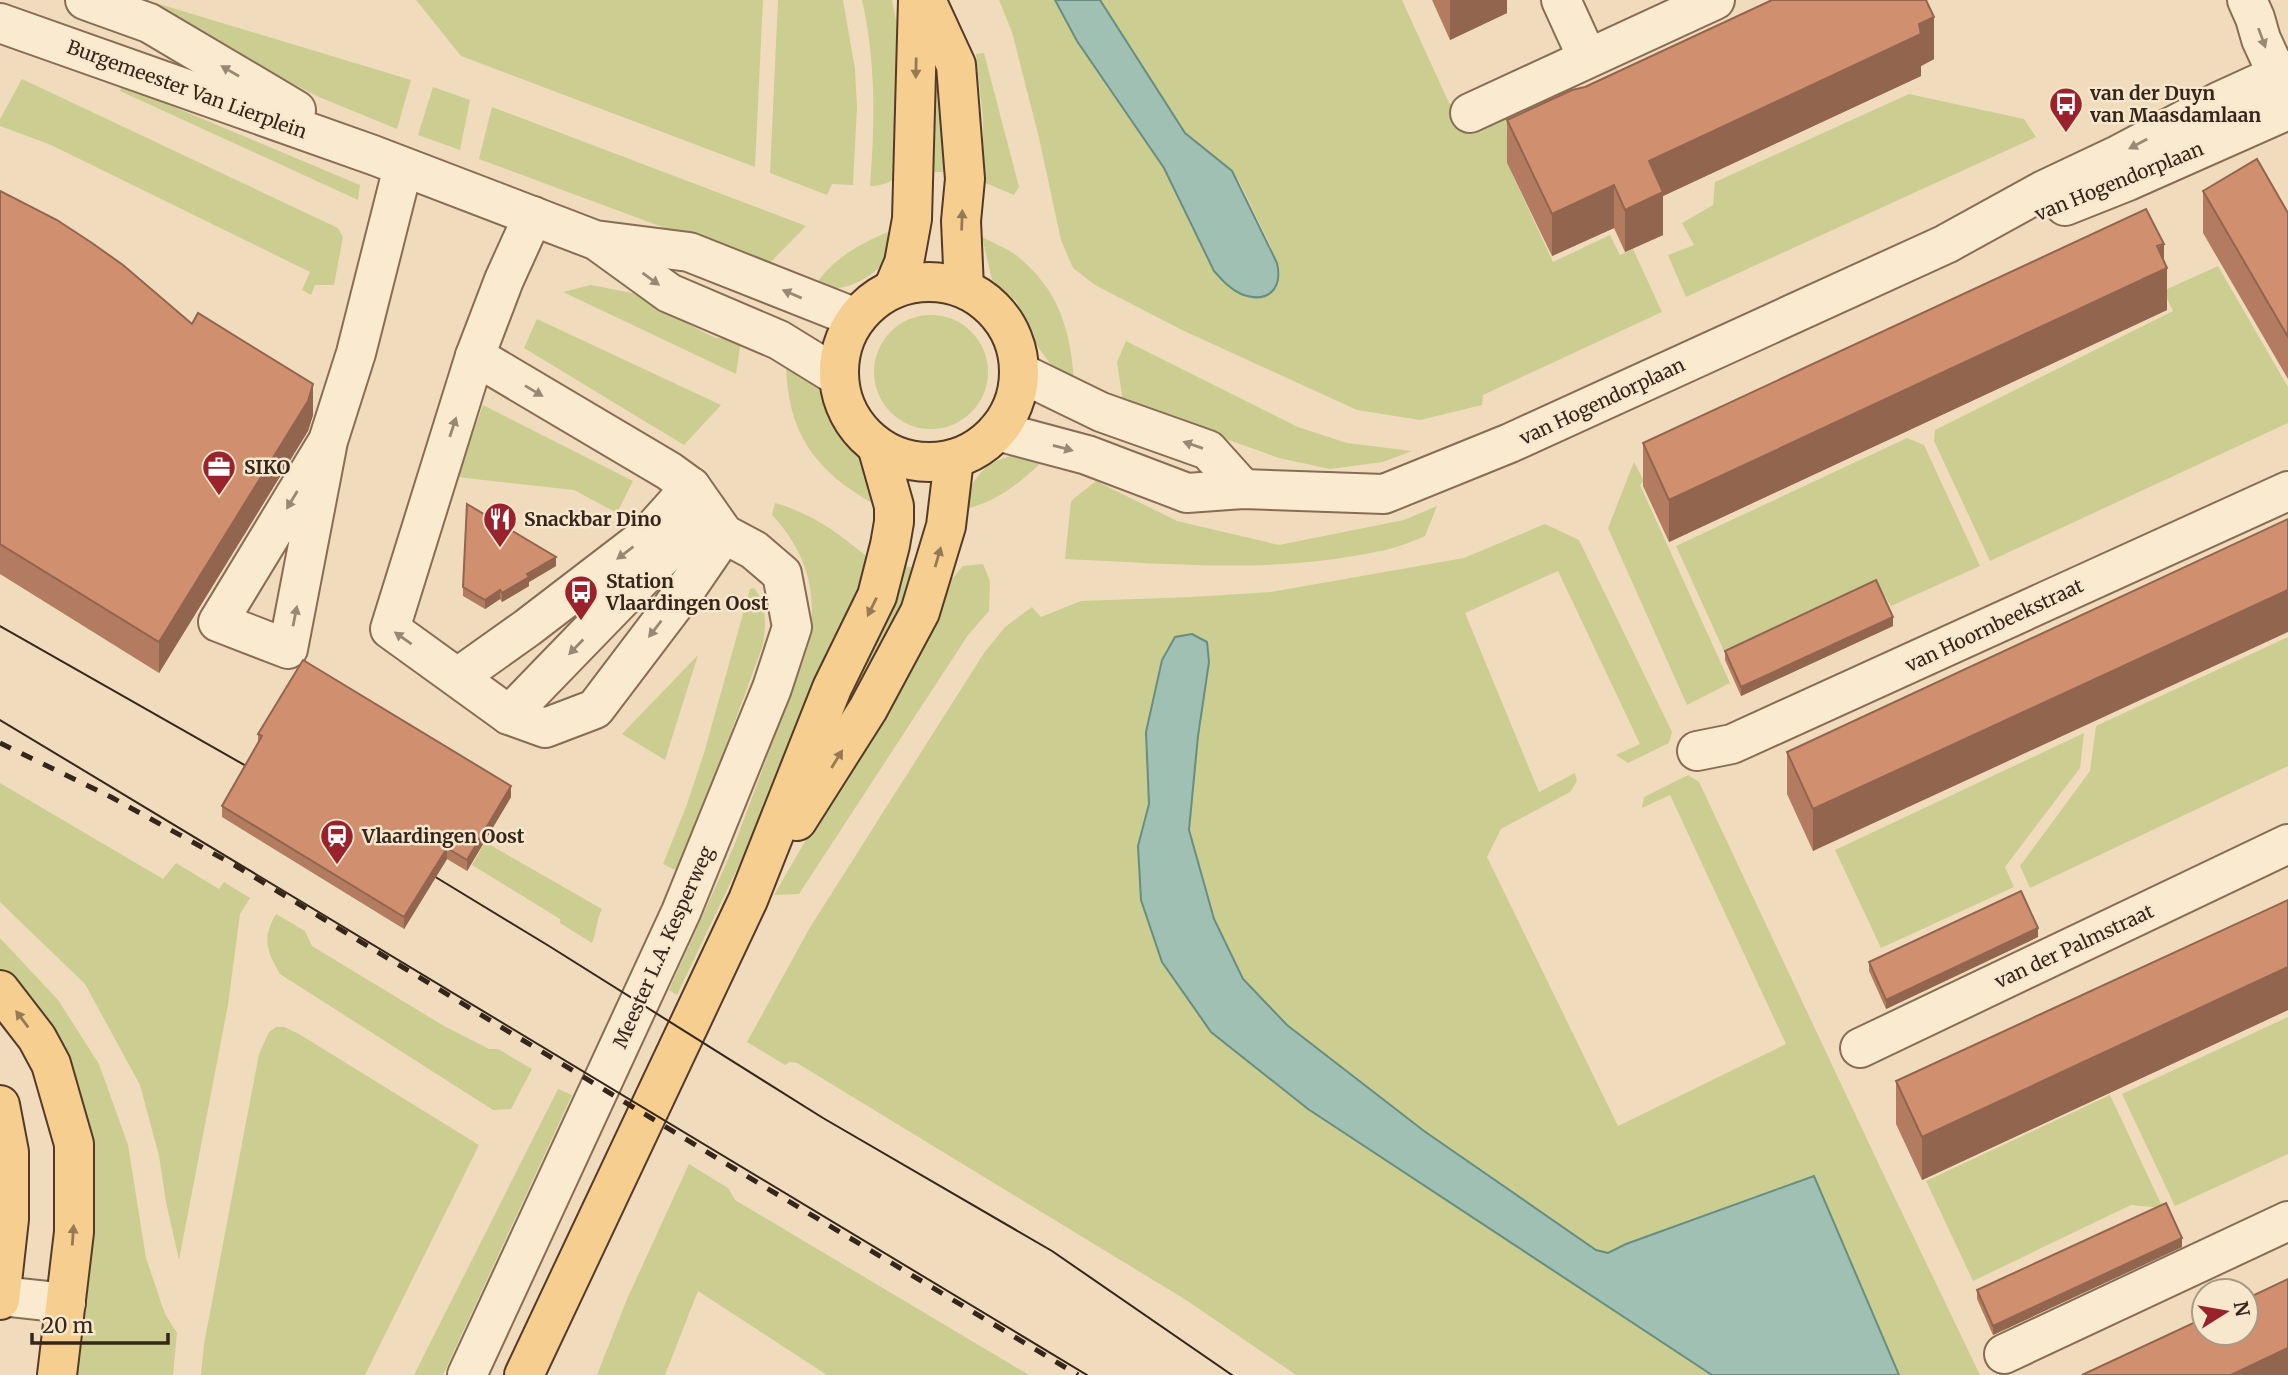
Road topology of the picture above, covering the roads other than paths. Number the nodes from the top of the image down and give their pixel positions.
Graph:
1 (20, 0) edge
2 (85, 0) edge
3 (918, 0) edge
4 (926, 0) edge
5 (1561, 0) edge
6 (1716, 0) edge
7 (2247, 0) edge
8 (0, 21) edge
9 (1587, 57) junction
10 (2285, 88) edge
11 (1470, 113) dead end
12 (388, 161) junction
13 (533, 216) junction
14 (595, 240) junction
15 (964, 288) junction
16 (892, 289) junction
17 (856, 318) junction
18 (475, 356) junction
19 (1019, 372) junction
20 (839, 377) junction
21 (997, 431) junction
22 (328, 441) junction
23 (877, 446) junction
24 (954, 459) junction
25 (1243, 489) junction
26 (2288, 491) edge
27 (707, 510) junction
28 (458, 677) junction
29 (509, 715) junction
30 (1697, 751) dead end
31 (2288, 844) edge
32 (748, 900) junction
33 (0, 990) edge
34 (1860, 1048) dead end
35 (0, 1104) edge
36 (2288, 1221) edge
37 (0, 1297) edge
38 (66, 1303) junction
39 (2004, 1354) dead end
40 (57, 1375) edge
41 (467, 1375) edge
42 (524, 1375) edge

1 - 8 street, Burgemeester Van Lierplein
12 -> 2 street, Burgemeester Van Lierplein
3 -> 16 main road
15 -> 4 main road
5 - 9 street
6 - 9 street
7 -> 10 street
8 - 12 street, Burgemeester Van Lierplein
9 - 11 street
10 - 25 street, van Hogendorplaan
12 - 13 street, Burgemeester Van Lierplein
12 - 22 street
13 - 14 street, Burgemeester Van Lierplein
13 - 18 street
17 -> 14 street, Burgemeester Van Lierplein
14 -> 20 street, Burgemeester Van Lierplein
15 - 16 main road
15 - 19 main road
16 - 17 main road
17 - 20 main road
18 -> 27 street
28 -> 18 street
19 - 21 main road
25 -> 19 street
20 - 23 main road
21 - 24 main road
21 -> 25 street, van Hogendorplaan
22 -> 22 street
23 - 24 main road
23 -> 32 main road
32 -> 24 main road
26 - 30 street, van Hoornbeekstraat
27 -> 28 street
27 -> 29 street
27 -> 29 street
27 - 41 street, Meester L.A. Kesperweg
28 - 29 street
31 - 34 street, van der Palmstraat
32 - 42 main road
38 -> 33 main road
35 - 37 main road
36 - 39 street
37 - 38 street
38 - 40 main road

